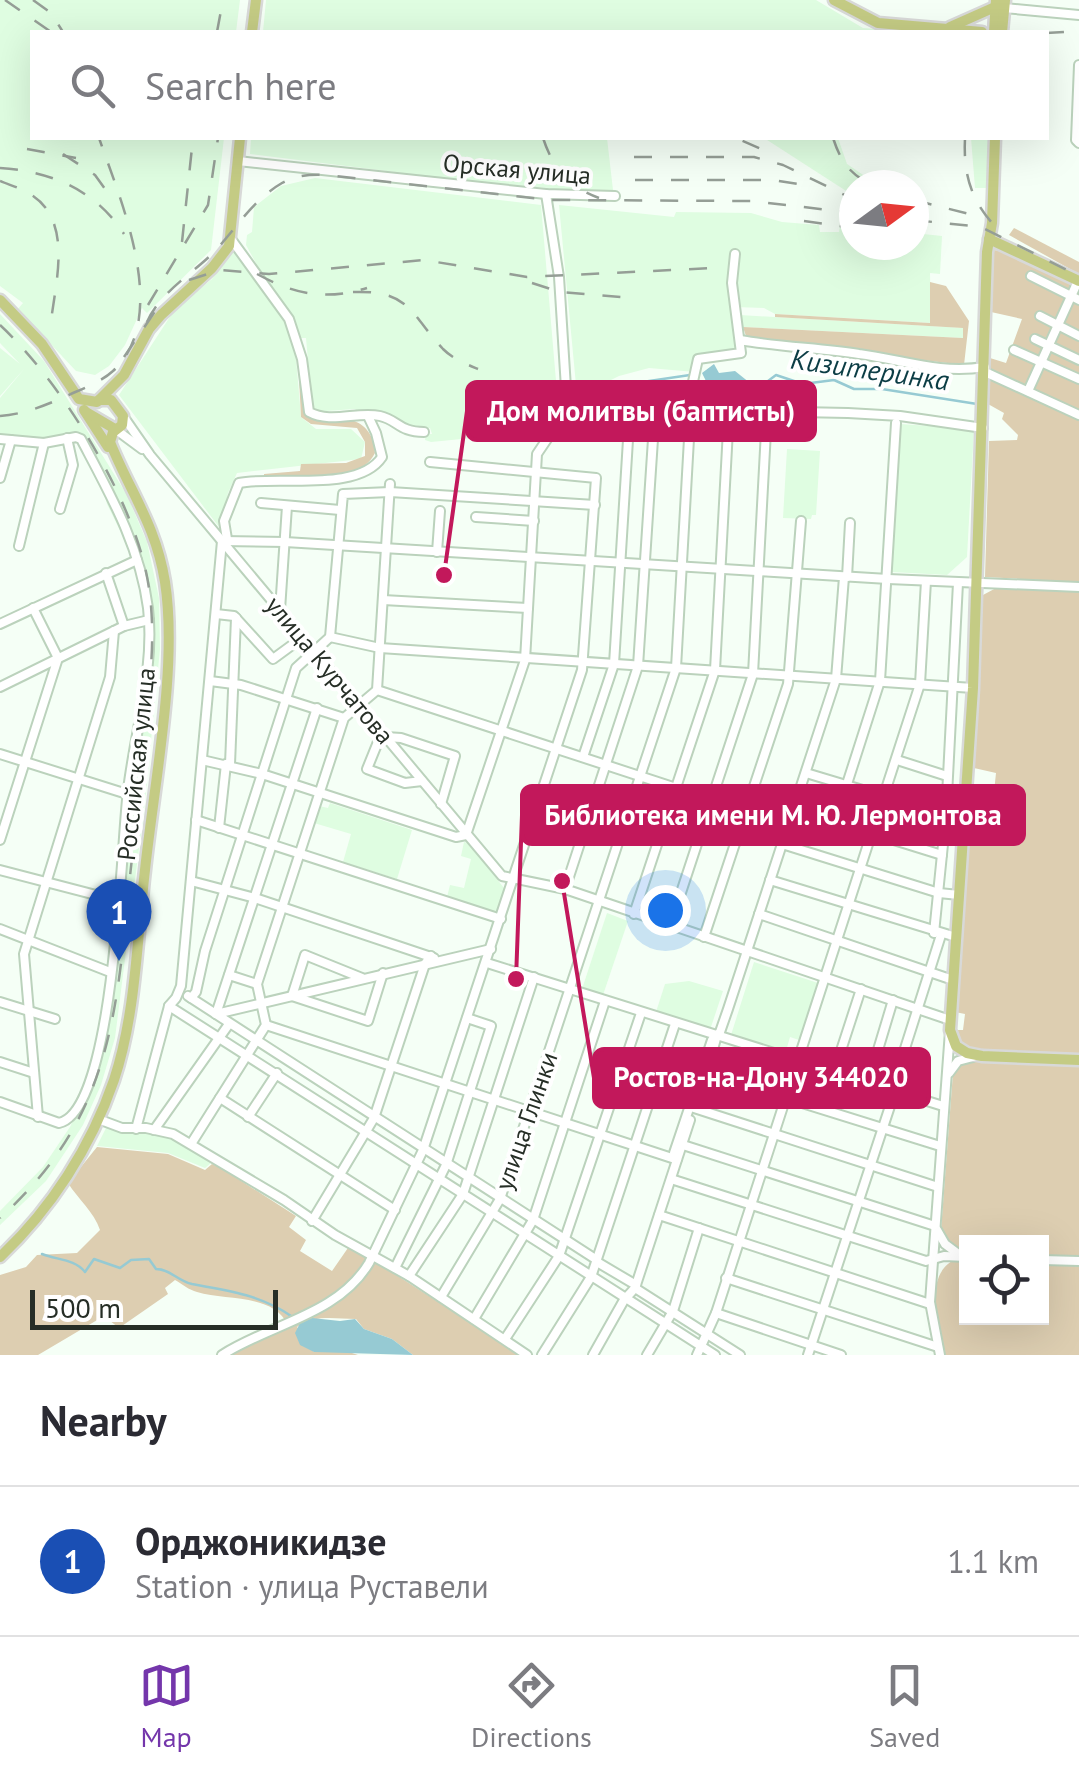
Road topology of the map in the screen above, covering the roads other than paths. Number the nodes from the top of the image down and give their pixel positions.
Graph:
1 (256, 0) edge
2 (834, 0) edge
3 (1000, 4) edge
4 (982, 14) junction
5 (1079, 15) edge
6 (944, 28) junction
7 (998, 28) edge
8 (252, 30) edge
9 (963, 30) edge
10 (1079, 64) edge
11 (1077, 139) edge
12 (240, 140) edge
13 (993, 140) edge
14 (238, 161) junction
15 (546, 194) junction
16 (614, 196) dead end
17 (232, 239) junction
18 (989, 239) junction
19 (734, 254) dead end
20 (1031, 276) dead end
21 (1079, 281) edge
22 (1075, 298) edge
23 (0, 302) edge
24 (1040, 316) dead end
25 (1058, 325) junction
26 (1079, 336) edge
27 (1035, 339) dead end
28 (740, 340) junction
29 (1049, 346) junction
30 (1014, 350) dead end
31 (1079, 360) edge
32 (1042, 361) junction
33 (985, 370) junction
34 (1079, 380) edge
35 (112, 388) junction
36 (70, 390) junction
37 (1028, 391) junction
38 (98, 401) junction
39 (114, 404) junction
40 (613, 408) dead end
41 (630, 408) junction
42 (656, 409) junction
43 (690, 409) junction
44 (84, 410) junction
45 (729, 411) junction
46 (767, 412) junction
47 (1079, 415) edge
48 (123, 416) junction
49 (368, 416) junction
50 (96, 417) junction
51 (896, 423) dead end
52 (983, 428) junction
53 (115, 429) junction
54 (424, 432) dead end
55 (0, 438) edge
56 (72, 438) junction
57 (11, 440) junction
58 (44, 443) junction
59 (110, 451) junction
60 (150, 454) junction
61 (430, 462) dead end
62 (534, 470) junction
63 (0, 478) edge
64 (390, 488) junction
65 (536, 501) junction
66 (261, 503) dead end
67 (596, 505) junction
68 (287, 506) junction
69 (60, 509) dead end
70 (340, 510) junction
71 (440, 511) dead end
72 (476, 517) dead end
73 (534, 521) junction
74 (801, 521) dead end
75 (850, 524) dead end
76 (225, 540) junction
77 (285, 542) junction
78 (338, 545) junction
79 (20, 546) dead end
80 (387, 548) junction
81 (437, 552) junction
82 (532, 558) junction
83 (138, 560) junction
84 (591, 561) junction
85 (620, 563) junction
86 (646, 565) junction
87 (682, 567) junction
88 (720, 569) junction
89 (759, 572) junction
90 (106, 573) junction
91 (797, 574) junction
92 (846, 577) junction
93 (888, 580) junction
94 (926, 582) junction
95 (958, 583) junction
96 (977, 583) junction
97 (1079, 587) edge
98 (383, 600) junction
99 (33, 608) junction
100 (528, 608) junction
101 (280, 610) junction
102 (216, 614) junction
103 (236, 618) junction
104 (149, 620) junction
105 (0, 624) edge
106 (124, 626) junction
107 (114, 632) junction
108 (330, 637) junction
109 (303, 638) junction
110 (380, 648) junction
111 (314, 651) junction
112 (58, 658) junction
113 (525, 660) junction
114 (584, 662) junction
115 (614, 664) junction
116 (638, 666) junction
117 (676, 668) junction
118 (715, 670) junction
119 (753, 674) junction
120 (790, 676) junction
121 (836, 679) junction
122 (880, 681) junction
123 (210, 682) junction
124 (234, 683) junction
125 (920, 684) junction
126 (0, 687) edge
127 (953, 687) junction
128 (973, 688) junction
129 (378, 690) junction
130 (286, 698) junction
131 (358, 705) junction
132 (317, 708) junction
133 (344, 718) junction
134 (503, 730) junction
135 (384, 735) junction
136 (557, 748) junction
137 (0, 754) edge
138 (583, 757) junction
139 (202, 760) junction
140 (897, 760) junction
141 (25, 762) junction
142 (228, 764) junction
143 (605, 764) junction
144 (806, 773) junction
145 (262, 774) junction
146 (640, 776) junction
147 (947, 776) junction
148 (79, 778) junction
149 (422, 781) junction
150 (846, 784) junction
151 (293, 785) junction
152 (675, 787) junction
153 (127, 794) junction
154 (320, 794) junction
155 (885, 796) junction
156 (712, 799) junction
157 (441, 804) junction
158 (794, 808) junction
159 (746, 811) junction
160 (946, 815) junction
161 (964, 816) junction
162 (196, 820) junction
163 (789, 825) junction
164 (219, 828) junction
165 (873, 833) junction
166 (243, 835) junction
167 (466, 835) junction
168 (0, 840) edge
169 (782, 844) junction
170 (273, 846) junction
171 (300, 854) junction
172 (942, 855) junction
173 (861, 868) junction
174 (0, 870) edge
175 (191, 880) junction
176 (770, 880) junction
177 (514, 881) junction
178 (47, 884) junction
179 (227, 889) junction
180 (564, 889) junction
181 (939, 893) junction
182 (959, 896) junction
183 (255, 898) junction
184 (119, 901) junction
185 (599, 902) junction
186 (849, 906) junction
187 (283, 908) junction
188 (634, 914) junction
189 (759, 914) junction
190 (501, 919) junction
191 (670, 926) junction
192 (0, 929) edge
193 (938, 934) junction
194 (704, 937) junction
195 (956, 937) junction
196 (27, 939) junction
197 (838, 939) junction
198 (491, 949) junction
199 (748, 949) junction
200 (432, 961) junction
201 (486, 962) junction
202 (110, 972) junction
203 (929, 972) junction
204 (383, 973) junction
205 (229, 975) junction
206 (826, 976) junction
207 (362, 978) junction
208 (534, 978) junction
209 (953, 980) junction
210 (257, 984) junction
211 (861, 988) junction
212 (572, 990) junction
213 (180, 991) junction
214 (292, 996) junction
215 (191, 998) junction
216 (893, 1000) junction
217 (605, 1001) junction
218 (0, 1002) edge
219 (260, 1004) junction
220 (169, 1006) junction
221 (918, 1008) junction
222 (28, 1011) junction
223 (641, 1013) junction
224 (216, 1014) junction
225 (55, 1018) dead end
226 (468, 1018) junction
227 (229, 1024) junction
228 (676, 1024) junction
229 (266, 1025) junction
230 (950, 1025) junction
231 (717, 1035) junction
232 (220, 1037) junction
233 (256, 1041) junction
234 (248, 1054) junction
235 (876, 1056) junction
236 (982, 1056) junction
237 (1079, 1060) edge
238 (0, 1062) edge
239 (797, 1062) junction
240 (391, 1068) junction
241 (834, 1072) junction
242 (34, 1073) junction
243 (706, 1073) junction
244 (276, 1074) junction
245 (947, 1077) junction
246 (868, 1083) junction
247 (446, 1084) junction
248 (895, 1091) junction
249 (470, 1092) junction
250 (786, 1096) junction
251 (220, 1098) junction
252 (495, 1100) junction
253 (0, 1102) edge
254 (943, 1106) junction
255 (694, 1108) junction
256 (530, 1113) junction
257 (38, 1116) junction
258 (248, 1117) junction
259 (374, 1118) junction
260 (98, 1119) junction
261 (564, 1124) junction
262 (883, 1127) junction
263 (136, 1129) junction
264 (154, 1130) junction
265 (367, 1132) junction
266 (774, 1133) junction
267 (600, 1136) junction
268 (190, 1144) junction
269 (683, 1145) junction
270 (636, 1146) junction
271 (940, 1146) junction
272 (423, 1150) junction
273 (677, 1159) junction
274 (417, 1164) junction
275 (446, 1165) junction
276 (870, 1165) junction
277 (762, 1169) junction
278 (340, 1176) junction
279 (438, 1178) junction
280 (469, 1179) junction
281 (670, 1179) junction
282 (938, 1187) junction
283 (463, 1194) junction
284 (500, 1200) junction
285 (858, 1202) junction
286 (750, 1206) junction
287 (395, 1210) junction
288 (493, 1214) junction
289 (659, 1215) junction
290 (533, 1220) junction
291 (312, 1221) junction
292 (935, 1226) junction
293 (699, 1228) junction
294 (526, 1235) junction
295 (847, 1237) junction
296 (565, 1241) junction
297 (738, 1242) junction
298 (959, 1253) edge
299 (0, 1255) edge
300 (373, 1255) junction
301 (559, 1256) junction
302 (959, 1257) edge
303 (1049, 1260) edge
304 (597, 1261) junction
305 (933, 1261) junction
306 (1079, 1261) edge
307 (395, 1268) junction
308 (834, 1272) junction
309 (409, 1276) junction
310 (591, 1277) junction
311 (726, 1278) junction
312 (635, 1286) junction
313 (441, 1298) junction
314 (626, 1298) junction
315 (930, 1304) junction
316 (822, 1310) junction
317 (673, 1311) junction
318 (716, 1313) junction
319 (474, 1319) junction
320 (667, 1325) junction
321 (708, 1335) junction
322 (505, 1340) junction
323 (809, 1350) edge
324 (700, 1351) edge
325 (939, 1351) edge
326 (228, 1353) edge
327 (526, 1355) edge
328 (542, 1355) edge
329 (593, 1355) edge
330 (648, 1355) edge
331 (715, 1355) edge
332 (740, 1355) edge
333 (841, 1355) edge

1 - 8 main road
2 - 6 main road
3 - 4 main road
3 - 5 street
3 - 7 main road
4 - 6 main road
4 - 7 main road
6 - 9 main road
10 - 11 street
12 - 14 main road
13 - 18 main road
14 - 15 street, Орская улица
14 - 17 main road
15 - 16 street, Орская улица
15 - 62 street
17 - 35 main road
17 - 49 street
18 - 21 main road
18 - 33 main road
19 - 28 street
20 - 22 street
21 - 22 street
22 - 25 street
23 - 36 main road
24 - 25 street
25 - 26 street
25 - 29 street
27 - 29 street
28 - 33 street
28 - 43 street, улица Глинки
29 - 31 street
29 - 32 street
30 - 32 street
32 - 34 street
32 - 37 street
33 - 37 street
33 - 52 main road
35 - 38 main road
35 - 39 main road
36 - 38 main road
36 - 44 main road
37 - 47 street
38 - 39 main road
38 - 50 main road
39 - 48 main road
40 - 41 street
41 - 42 street
41 - 85 street
42 - 43 street
42 - 86 street
43 - 45 street
43 - 87 street, улица Глинки
44 - 50 main road
44 - 59 main road
45 - 46 street
45 - 88 street
46 - 52 street
46 - 89 street
48 - 53 main road
48 - 60 street, улица Курчатова
49 - 54 street
49 - 76 street
50 - 53 main road
50 - 59 main road
51 - 93 street
52 - 96 main road
53 - 60 street, улица Курчатова
53 - 260 main road, Российская улица
55 - 57 street
56 - 58 street
56 - 69 street
56 - 83 street
57 - 58 street
57 - 63 street
58 - 79 street
59 - 299 main road, Российская улица
60 - 76 street, улица Курчатова
61 - 62 street
62 - 65 street
62 - 67 street
64 - 65 street
64 - 70 street
64 - 80 street
65 - 67 street
65 - 73 street
66 - 68 street
67 - 84 street
68 - 70 street
68 - 77 street
70 - 78 street
71 - 81 street
72 - 73 street
73 - 82 street
74 - 91 street
75 - 92 street
76 - 77 street
76 - 101 street, улица Курчатова
76 - 102 street
77 - 78 street
77 - 101 street
78 - 80 street
78 - 108 street
80 - 81 street
80 - 98 street
81 - 82 street
82 - 84 street
82 - 100 street
83 - 90 street
83 - 104 street
84 - 85 street
84 - 114 street
85 - 86 street
85 - 115 street
86 - 87 street
86 - 116 street
87 - 88 street
87 - 117 street, улица Глинки
88 - 89 street
88 - 118 street
89 - 91 street
89 - 119 street
90 - 99 street
90 - 106 street
91 - 92 street
91 - 120 street
92 - 93 street
92 - 121 street
93 - 94 street
93 - 122 street
94 - 95 street
94 - 125 street
95 - 96 street
95 - 127 street
96 - 97 street
96 - 128 main road
98 - 100 street
98 - 110 street
99 - 105 street
99 - 112 street
100 - 113 street
101 - 109 street, улица Курчатова
102 - 103 street
102 - 123 street
103 - 109 street
103 - 124 street
104 - 106 street
104 - 153 street
106 - 107 street
107 - 112 street
107 - 148 street
108 - 110 street
108 - 111 street
109 - 111 street, улица Курчатова
110 - 113 street
110 - 129 street
111 - 130 street
111 - 131 street, улица Курчатова
112 - 126 street
112 - 141 street
113 - 114 street
113 - 134 street
114 - 115 street
114 - 136 street
115 - 116 street
115 - 138 street
116 - 117 street
116 - 143 street
117 - 118 street
117 - 146 street, улица Глинки
118 - 119 street
118 - 152 street
119 - 120 street
119 - 156 street
120 - 121 street
120 - 159 street
121 - 122 street
121 - 144 street
122 - 125 street
122 - 150 street
123 - 124 street
123 - 139 street
124 - 130 street
124 - 142 street
125 - 127 street
125 - 140 street
127 - 128 street
127 - 147 street
128 - 161 main road
129 - 131 street
129 - 134 street
130 - 132 street
130 - 145 street
131 - 133 street
131 - 135 street, улица Курчатова
132 - 133 street
132 - 151 street
133 - 154 street
134 - 136 street
134 - 167 street
135 - 149 street, улица Курчатова
135 - 149 street
135 - 157 street
136 - 138 street
136 - 177 street
137 - 141 street
138 - 143 street
139 - 142 street
139 - 162 street
140 - 147 street
140 - 155 street
141 - 148 street
141 - 168 street
142 - 145 street
142 - 164 street
143 - 146 street
143 - 180 street
144 - 150 street
144 - 158 street
145 - 151 street
145 - 166 street
146 - 152 street
146 - 185 street, улица Глинки
147 - 160 street
148 - 153 street
148 - 178 street
149 - 157 street, улица Курчатова
150 - 155 street
151 - 154 street
151 - 170 street
152 - 156 street
152 - 188 street
153 - 184 street
154 - 167 street
154 - 171 street
155 - 160 street
155 - 165 street
156 - 159 street
156 - 191 street
157 - 167 street, улица Курчатова
158 - 163 street
158 - 165 street
159 - 163 street
159 - 194 street
160 - 161 street
160 - 172 street
161 - 182 main road
162 - 164 street
162 - 175 street
163 - 169 street
164 - 166 street
165 - 172 street
165 - 173 street
166 - 170 street
166 - 179 street
167 - 177 street, улица Курчатова
169 - 173 street
169 - 176 street
170 - 171 street
170 - 183 street
171 - 187 street
171 - 190 street
172 - 181 street
173 - 181 street
173 - 186 street
174 - 178 street
175 - 179 street
175 - 213 street
176 - 186 street
176 - 189 street
177 - 180 street
177 - 190 street
178 - 184 street
178 - 196 street
179 - 183 street
179 - 215 street
180 - 185 street
181 - 182 street
181 - 193 street
182 - 195 main road
183 - 187 street
183 - 205 street
184 - 202 street
185 - 188 street
185 - 212 street, улица Глинки
186 - 193 street
186 - 197 street
187 - 200 street
187 - 210 street
188 - 191 street
189 - 197 street
189 - 199 street
190 - 198 street
191 - 194 street
192 - 196 street
193 - 195 street
193 - 203 street
194 - 199 street
195 - 209 main road
196 - 202 street
196 - 222 street
197 - 203 street
197 - 206 street
198 - 200 street
198 - 201 street
199 - 206 street
199 - 231 street
200 - 204 street
200 - 240 street
201 - 208 street
201 - 226 street
202 - 257 street
203 - 209 street
203 - 221 street
204 - 207 street
204 - 214 street
205 - 210 street
205 - 224 street
206 - 211 street
206 - 239 street
207 - 214 street
207 - 214 street
208 - 212 street
208 - 252 street
209 - 230 main road
210 - 219 street
211 - 216 street
211 - 241 street
212 - 217 street
212 - 256 street, улица Глинки
213 - 215 street
213 - 220 street
214 - 219 street
215 - 224 street
216 - 221 street
216 - 235 street
217 - 223 street
217 - 261 street
218 - 222 street
219 - 224 street
219 - 229 street
220 - 232 street
220 - 263 street
221 - 230 street
221 - 235 street
222 - 225 street
222 - 242 street
223 - 228 street
223 - 267 street
224 - 227 street
226 - 247 street
226 - 249 street
227 - 232 street
227 - 233 street
228 - 231 street
228 - 270 street
229 - 233 street
229 - 240 street
230 - 236 main road
230 - 245 street
231 - 239 street
231 - 243 street
231 - 273 street
232 - 234 street
232 - 264 street
233 - 234 street
233 - 259 street
234 - 244 street
234 - 251 street
235 - 246 street
236 - 237 main road
236 - 245 street
238 - 242 street
239 - 241 street
239 - 250 street
240 - 247 street
240 - 259 street
241 - 246 street
242 - 257 street
243 - 250 street
243 - 255 street
244 - 258 street
244 - 265 street
245 - 254 street
246 - 248 street
247 - 249 street
247 - 272 street
248 - 254 street
248 - 262 street
249 - 252 street
249 - 275 street
250 - 262 street
250 - 266 street
251 - 258 street
251 - 268 street
252 - 256 street
252 - 280 street
253 - 257 street
254 - 271 street
255 - 266 street
255 - 269 street
256 - 261 street
256 - 284 street, улица Глинки
258 - 278 street
259 - 265 street
259 - 272 street
260 - 263 street
260 - 299 main road, Российская улица
261 - 267 street
261 - 290 street
262 - 271 street
262 - 276 street
263 - 264 street
264 - 268 street
265 - 274 street
265 - 278 street
266 - 276 street
266 - 277 street
267 - 270 street
267 - 296 street
268 - 291 street
269 - 273 street
269 - 277 street
270 - 273 street
270 - 304 street
271 - 282 street
272 - 274 street
272 - 275 street
273 - 281 street
274 - 279 street
274 - 287 street
275 - 279 street
275 - 280 street
276 - 282 street
276 - 285 street
277 - 285 street
277 - 286 street
278 - 287 street
278 - 291 street
279 - 283 street
279 - 307 street
280 - 283 street
280 - 284 street
281 - 286 street
281 - 289 street
282 - 292 street
283 - 288 street
283 - 309 street
284 - 288 street, улица Глинки
284 - 290 street
285 - 292 street
285 - 295 street
286 - 295 street
286 - 297 street
287 - 300 street
288 - 294 street
288 - 313 street, улица Глинки
289 - 293 street
289 - 312 street
290 - 294 street
290 - 296 street
291 - 300 street
292 - 298 street
292 - 305 street
293 - 297 street
293 - 317 street
294 - 301 street
294 - 319 street
295 - 305 street
295 - 308 street
296 - 301 street
296 - 304 street
297 - 308 street
297 - 311 street
300 - 307 street
300 - 326 street
301 - 310 street
301 - 322 street
302 - 305 street
303 - 306 street
304 - 310 street
304 - 312 street
305 - 315 street
307 - 309 street
308 - 315 street
308 - 316 street
309 - 313 street
310 - 314 street
310 - 328 street
311 - 316 street
311 - 318 street
312 - 314 street
312 - 317 street
313 - 319 street
314 - 320 street
314 - 329 street
315 - 325 street
316 - 323 street
316 - 325 street
317 - 320 street
317 - 321 street
318 - 321 street
318 - 323 street
319 - 322 street
320 - 324 street
320 - 330 street
321 - 324 street
321 - 332 street
322 - 327 street
323 - 333 street
324 - 331 street

